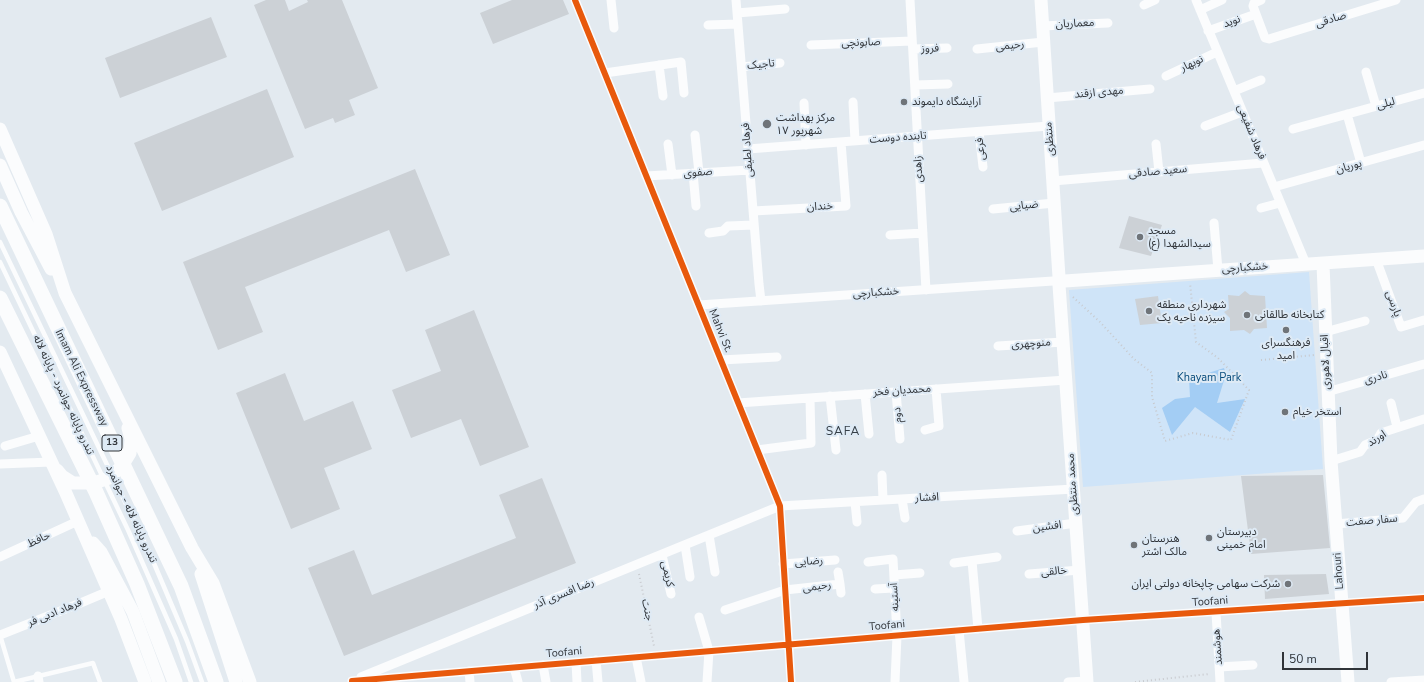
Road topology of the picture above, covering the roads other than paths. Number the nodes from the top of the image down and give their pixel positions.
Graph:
1 (575, 0) edge
2 (611, 0) edge
3 (736, 0) edge
4 (910, 0) edge
5 (1041, 0) edge
6 (1155, 0) edge
7 (1196, 0) edge
8 (1222, 0) edge
9 (1261, 0) edge
10 (1396, 0) edge
11 (1144, 5) dead end
12 (785, 9) dead end
13 (1200, 10) junction
14 (737, 13) junction
15 (1256, 14) junction
16 (1108, 22) dead end
17 (738, 24) junction
18 (708, 25) dead end
19 (1042, 26) junction
20 (614, 28) dead end
21 (1208, 31) junction
22 (1043, 42) junction
23 (811, 45) dead end
24 (912, 45) junction
25 (947, 48) dead end
26 (977, 49) dead end
27 (1217, 52) junction
28 (780, 63) dead end
29 (659, 65) junction
30 (742, 67) junction
31 (1366, 72) dead end
32 (605, 73) junction
33 (1166, 76) dead end
34 (1261, 80) dead end
35 (948, 84) dead end
36 (915, 85) junction
37 (1150, 89) dead end
38 (1234, 91) junction
39 (684, 93) dead end
40 (1424, 93) edge
41 (663, 96) dead end
42 (1047, 98) junction
43 (853, 102) dead end
44 (804, 103) dead end
45 (1376, 106) junction
46 (1242, 112) junction
47 (1347, 114) junction
48 (1049, 126) junction
49 (1205, 126) dead end
50 (0, 129) edge
51 (1293, 129) dead end
52 (979, 132) junction
53 (695, 136) dead end
54 (918, 137) junction
55 (855, 141) junction
56 (841, 142) junction
57 (668, 144) dead end
58 (1156, 144) dead end
59 (806, 145) junction
60 (1424, 145) edge
61 (748, 149) junction
62 (1264, 163) junction
63 (1361, 163) junction
64 (0, 165) edge
65 (983, 167) dead end
66 (750, 170) junction
67 (1159, 172) junction
68 (696, 173) junction
69 (672, 175) junction
70 (646, 176) junction
71 (1053, 181) junction
72 (1274, 187) junction
73 (1054, 203) junction
74 (1280, 203) junction
75 (0, 206) edge
76 (696, 206) dead end
77 (1261, 208) dead end
78 (993, 209) dead end
79 (753, 211) junction
80 (1214, 223) dead end
81 (754, 225) junction
82 (709, 232) dead end
83 (923, 233) junction
84 (890, 236) dead end
85 (0, 242) edge
86 (1424, 256) edge
87 (1376, 259) junction
88 (0, 262) edge
89 (1306, 264) junction
90 (1323, 264) junction
91 (1218, 270) junction
92 (1059, 281) junction
93 (926, 290) junction
94 (65, 293) junction
95 (0, 298) edge
96 (762, 301) junction
97 (698, 305) junction
98 (1424, 320) edge
99 (1365, 321) dead end
100 (1325, 332) junction
101 (1063, 342) junction
102 (998, 346) dead end
103 (0, 352) edge
104 (777, 357) dead end
105 (721, 360) junction
106 (1424, 364) edge
107 (1066, 380) junction
108 (936, 389) junction
109 (896, 392) junction
110 (1327, 392) junction
111 (865, 394) junction
112 (830, 396) junction
113 (810, 398) junction
114 (738, 403) junction
115 (1391, 403) dead end
116 (125, 414) junction
117 (1424, 419) edge
118 (1398, 427) junction
119 (925, 430) dead end
120 (869, 434) dead end
121 (39, 436) junction
122 (900, 439) dead end
123 (5, 446) dead end
124 (757, 450) junction
125 (836, 450) dead end
126 (1331, 461) junction
127 (51, 462) junction
128 (0, 464) edge
129 (882, 475) dead end
130 (1074, 489) junction
131 (902, 499) junction
132 (1424, 499) edge
133 (882, 500) junction
134 (855, 502) junction
135 (780, 506) junction
136 (905, 518) dead end
137 (857, 522) dead end
138 (1076, 523) junction
139 (79, 524) junction
140 (1336, 524) junction
141 (1017, 530) dead end
142 (709, 535) junction
143 (684, 545) junction
144 (192, 548) junction
145 (662, 555) junction
146 (1, 556) edge
147 (997, 557) dead end
148 (835, 560) dead end
149 (972, 561) junction
150 (868, 562) dead end
151 (954, 563) dead end
152 (783, 564) junction
153 (1080, 570) junction
154 (715, 572) dead end
155 (838, 572) dead end
156 (920, 573) dead end
157 (1029, 574) dead end
158 (894, 576) junction
159 (690, 577) dead end
160 (894, 588) junction
161 (875, 589) dead end
162 (785, 590) junction
163 (109, 591) junction
164 (671, 594) dead end
165 (1424, 598) edge
166 (1342, 604) junction
167 (725, 610) dead end
168 (1216, 612) junction
169 (699, 617) dead end
170 (1083, 620) junction
171 (978, 629) junction
172 (959, 630) junction
173 (0, 635) edge
174 (897, 636) junction
175 (788, 644) junction
176 (709, 651) junction
177 (636, 657) junction
178 (596, 660) junction
179 (576, 662) junction
180 (544, 665) junction
181 (1253, 665) dead end
182 (514, 667) junction
183 (469, 671) junction
184 (1220, 674) edge
185 (422, 678) edge
186 (38, 679) edge
187 (1424, 680) edge
188 (1087, 681) edge
189 (100, 682) edge
190 (145, 682) edge
191 (158, 682) edge
192 (175, 682) edge
193 (191, 682) edge
194 (202, 682) edge
195 (216, 682) edge
196 (236, 682) edge
197 (250, 682) edge
198 (351, 682) edge
199 (470, 682) edge
200 (518, 682) edge
201 (546, 682) edge
202 (577, 682) edge
203 (598, 682) edge
204 (641, 682) edge
205 (707, 682) edge
206 (791, 682) edge
207 (895, 682) edge
208 (964, 682) edge
209 (1068, 682) edge
210 (1348, 682) edge
211 (1391, 682) edge

1 - 32 street, Mahvi St.
2 - 20 street
3 - 14 street, فرهاد لطیفی
4 - 24 street, زاهدی
5 - 19 main road, منتظری
6 - 11 street
7 - 13 street, فرهاد شفیعی
8 - 13 street
9 - 15 street
10 - 15 street, صادقی
12 - 14 street
13 - 21 street, فرهاد شفیعی
14 - 17 street, فرهاد لطیفی
15 - 21 street, نوید
16 - 19 street, معماریان
17 - 18 street
17 - 30 street, فرهاد لطیفی
19 - 22 main road, منتظری
21 - 27 street, فرهاد شفیعی
22 - 26 street, رحیمی
22 - 42 main road, منتظری
23 - 24 street, صابونچی
24 - 25 street, فروز
24 - 36 street, زاهدی
27 - 33 street, نوبهار
27 - 38 street, فرهاد شفیعی
28 - 30 street, تاجیک
29 - 32 street
29 - 39 street
29 - 41 street
30 - 61 street, فرهاد لطیفی
31 - 45 street
32 - 70 street, Mahvi St.
34 - 38 street
35 - 36 street
36 - 54 street, زاهدی
37 - 42 street, مهدی ازقند
38 - 46 street, فرهاد شفیعی
40 - 45 street, لیلی
42 - 48 main road, منتظری
43 - 55 street
44 - 59 street
45 - 47 street, لیلی
46 - 49 street
46 - 62 street, فرهاد شفیعی
47 - 51 street, لیلی
47 - 63 street
48 - 52 street, تابنده دوست
48 - 71 main road, منتظری
50 - 94 main road
52 - 54 street, تابنده دوست
52 - 65 street, فرعی
53 - 68 street
54 - 55 street, تابنده دوست
54 - 83 street, زاهدی
55 - 56 street, تابنده دوست
56 - 59 street, تابنده دوست
56 - 79 street, خندان
57 - 69 street
58 - 67 street
59 - 61 street, تابنده دوست
60 - 63 street, پوریان
61 - 66 street, فرهاد لطیفی
62 - 67 street, سعید صادقی
62 - 72 street, فرهاد شفیعی
63 - 72 street, پوریان
64 - 94 main road
66 - 68 street, صفوی
66 - 79 street, فرهاد لطیفی
67 - 71 street, سعید صادقی
68 - 69 street, صفوی
68 - 76 street
69 - 70 street, صفوی
70 - 97 street, Mahvi St.
71 - 73 main road, منتظری
72 - 74 street, فرهاد شفیعی
73 - 78 street, ضیایی
73 - 92 main road, منتظری
74 - 77 street
74 - 89 street, فرهاد شفیعی
75 - 195 highway, Imam Ali Expressway / 13
79 - 81 street, فرهاد لطیفی
80 - 91 street
81 - 82 street
81 - 96 street, فرهاد لطیفی
83 - 84 street
83 - 93 street, زاهدی
85 - 194 lane, تندرو پایانه لاله - جوانمرد
86 - 87 main road, خشکبارچی
87 - 90 main road, خشکبارچی
87 - 98 street, پارسی
88 - 193 lane, تندرو پایانه جوانمرد - پایانه لاله
89 - 90 main road, خشکبارچی
89 - 91 main road, خشکبارچی
90 - 100 main road, اقبال لاهوری
91 - 92 main road, خشکبارچی
92 - 93 street, خشکبارچی
92 - 101 main road, محمد منتظری
93 - 96 street, خشکبارچی
94 - 116 main road
95 - 192 highway
96 - 97 street, خشکبارچی
97 - 105 street, Mahvi St.
99 - 100 street
100 - 110 main road, اقبال لاهوری
101 - 102 street, منوچهری
101 - 107 main road, محمد منتظری
103 - 121 main road
104 - 105 street
105 - 114 street, Mahvi St.
106 - 110 street, نادری
107 - 108 street, محمدیان فخر
107 - 130 main road, محمد منتظری
108 - 109 street, محمدیان فخر
108 - 119 street
109 - 111 street, محمدیان فخر
109 - 122 street, دوم
110 - 126 main road, اقبال لاهوری
111 - 112 street, محمدیان فخر
111 - 120 street
112 - 113 street, محمدیان فخر
112 - 125 street
113 - 114 street, محمدیان فخر
113 - 124 street
114 - 124 street, Mahvi St.
115 - 118 street
116 - 127 main road
116 - 144 main road
117 - 118 street, اورند
118 - 126 street, اورند
121 - 123 street
121 - 127 main road
124 - 135 street, Mahvi St.
126 - 140 main road, Lahouri
127 - 128 street
127 - 139 main road
129 - 133 street
130 - 131 street, افشار
130 - 138 main road, محمد منتظری
131 - 133 street, افشار
131 - 136 street
132 - 140 street, سفار صفت
133 - 134 street, افشار
134 - 135 street, افشار
134 - 137 street
135 - 142 street, رضا افسری آذر
135 - 152 street, Mahvi St.
138 - 141 street, افشین
138 - 153 main road, محمد منتظری
139 - 146 street, حافظ
139 - 163 main road
139 - 191 main road
140 - 166 main road, Lahouri
142 - 143 street, رضا افسری آذر
142 - 154 street
143 - 145 street, رضا افسری آذر
143 - 159 street
144 - 196 main road
144 - 197 main road
145 - 164 street, کریمی
145 - 198 street, رضا افسری آذر
147 - 149 street
148 - 152 street, رضایی
149 - 151 street
149 - 171 street
150 - 158 street, آستینه
152 - 162 street, Mahvi St.
153 - 157 street, خالقی
153 - 170 main road, محمد منتظری
155 - 162 street, رحیمی
156 - 158 street
158 - 160 street, آستینه
160 - 161 street
160 - 174 street, آستینه
162 - 167 street, رحیمی
162 - 175 street, Mahvi St.
163 - 173 street, فرهاد ادبی فر
163 - 190 main road
165 - 166 street, Toofani
166 - 168 street, Toofani
166 - 210 main road, Lahouri
168 - 170 street, Toofani
168 - 184 street, هوشمند
169 - 176 street
170 - 171 street, Toofani
170 - 188 main road, محمد منتظری
171 - 172 street, Toofani
172 - 174 street, Toofani
172 - 208 street
173 - 186 lane
174 - 175 street, Toofani
174 - 207 street, آستینه
175 - 176 street, Toofani
175 - 206 street, Mahvi St.
176 - 177 street, Toofani
176 - 205 street
177 - 178 street, Toofani
177 - 204 street
178 - 179 street, Toofani
178 - 203 street
179 - 180 street, Toofani
179 - 202 street
180 - 182 street, Toofani
180 - 201 street
181 - 184 street
182 - 183 street, Toofani
182 - 200 street
183 - 185 street, Toofani
183 - 199 street
185 - 198 street, Toofani
186 - 189 lane
187 - 211 street
188 - 209 street

